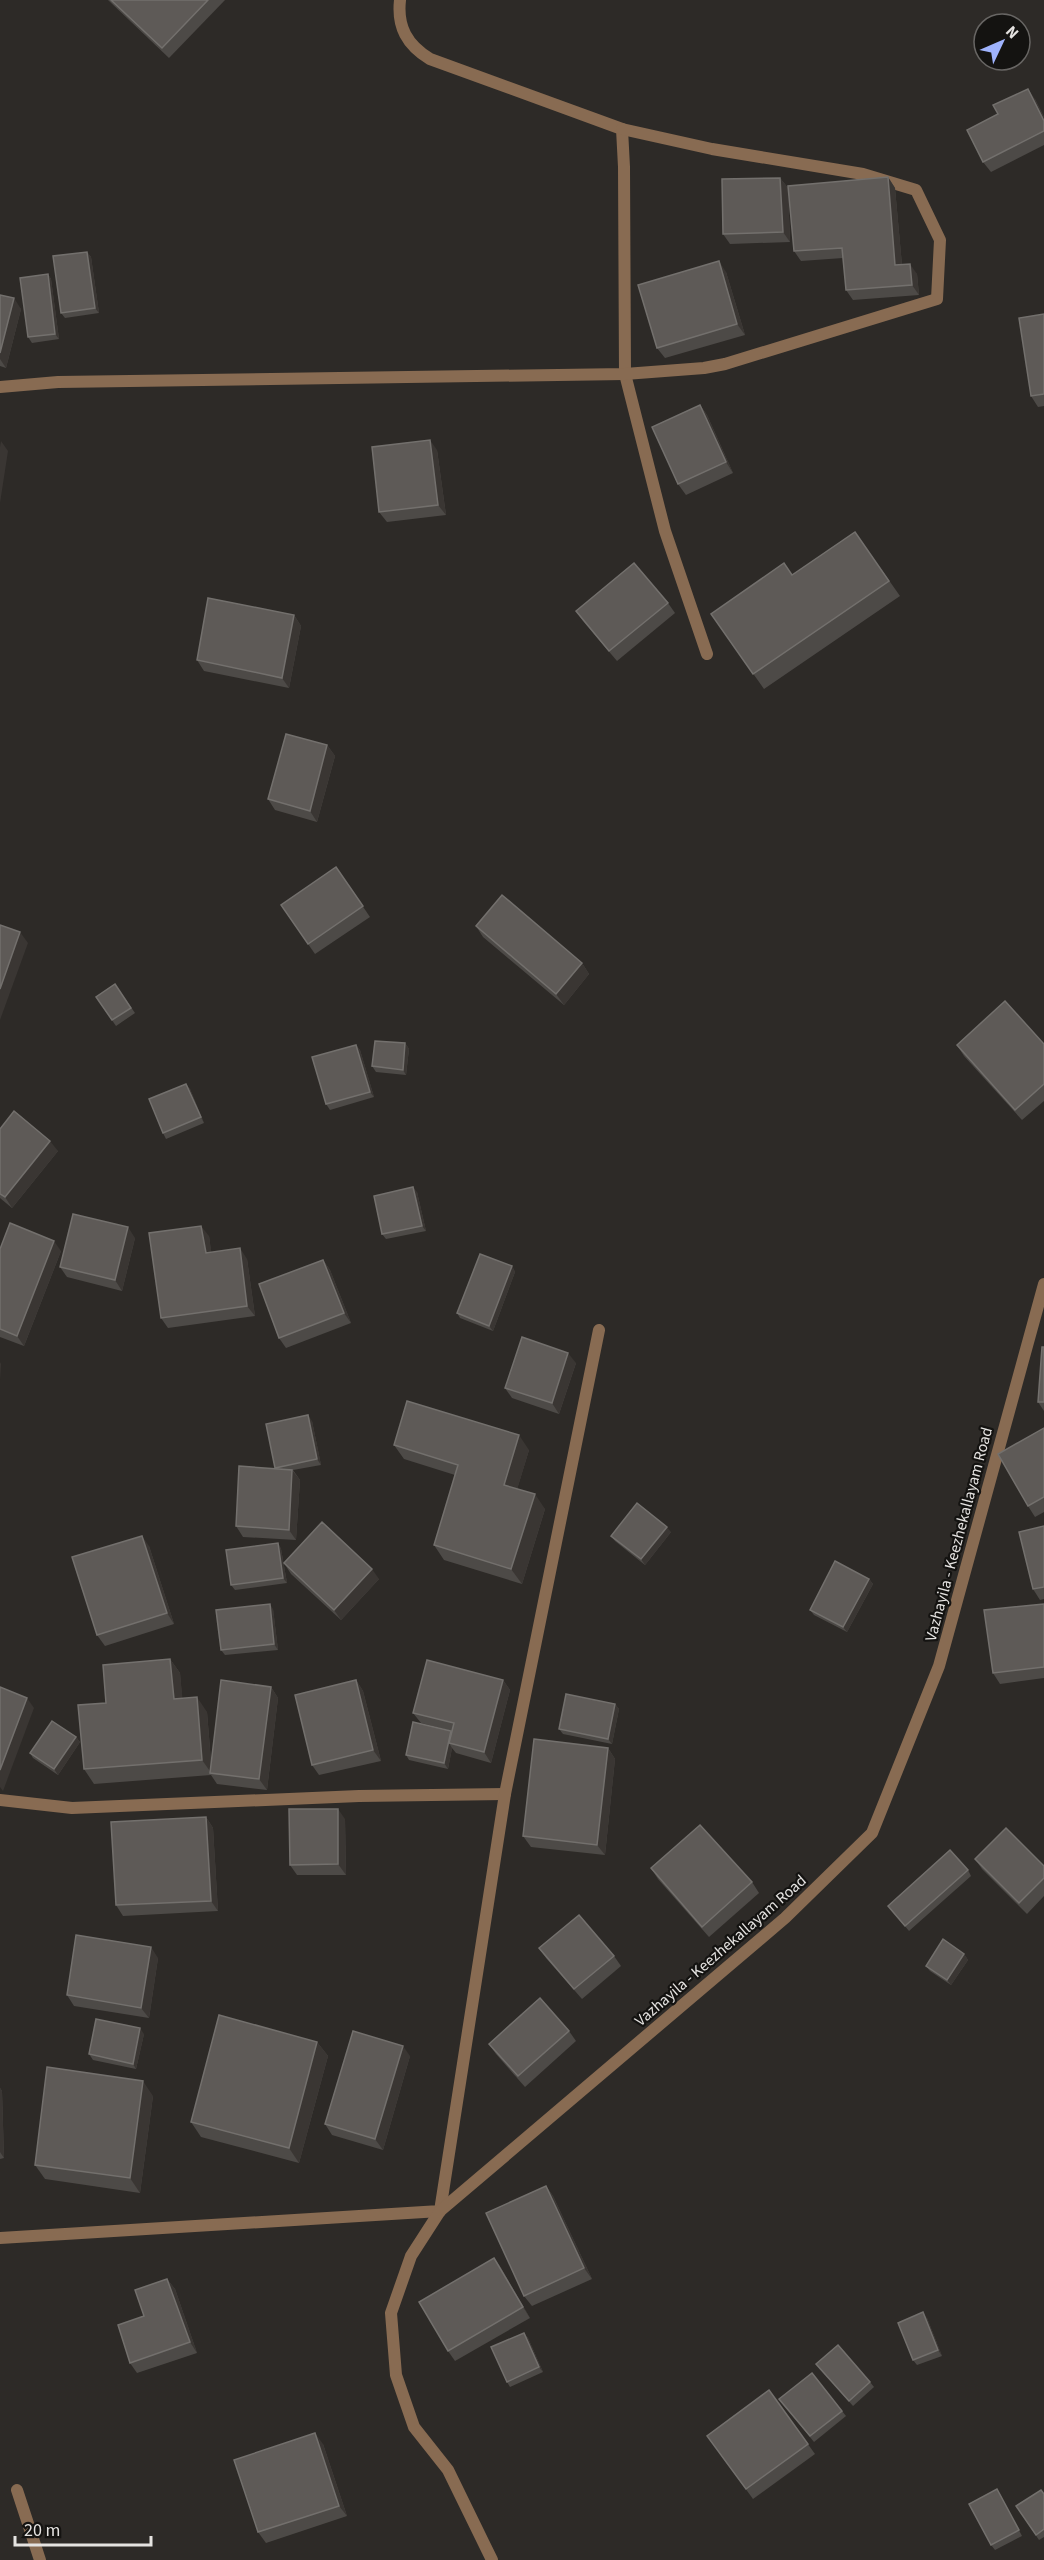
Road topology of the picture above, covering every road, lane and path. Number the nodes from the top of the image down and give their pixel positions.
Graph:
1 (400, 0) edge
2 (622, 129) junction
3 (626, 374) junction
4 (0, 387) edge
5 (707, 654) dead end
6 (1044, 1284) edge
7 (599, 1330) dead end
8 (505, 1794) junction
9 (0, 1800) edge
10 (440, 2211) junction
11 (0, 2238) edge
12 (17, 2490) dead end
13 (40, 2560) edge
14 (492, 2560) edge

1 - 2 street
2 - 3 street
2 - 3 street
3 - 4 street
3 - 5 street
6 - 10 street, Vazhayila - Keezhekallayam Road
7 - 8 street
8 - 9 street
8 - 10 street
10 - 11 street
10 - 14 street, Vazhayila - Keezhekallayam Road
12 - 13 street

